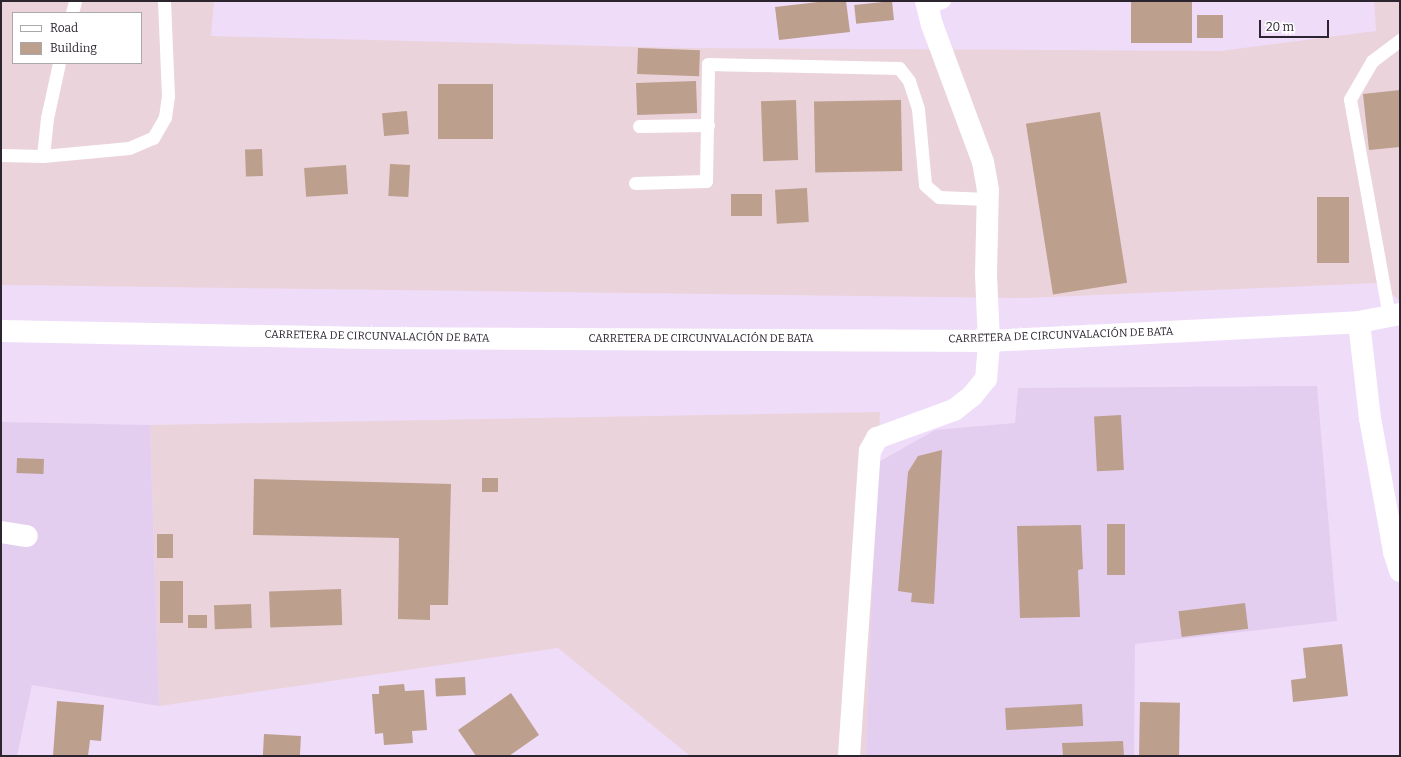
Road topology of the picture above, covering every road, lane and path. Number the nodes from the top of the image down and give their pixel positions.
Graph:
1 (75, 1) edge
2 (164, 1) edge
3 (932, 3) edge
4 (72, 12) edge
5 (1400, 40) edge
6 (59, 64) edge
7 (708, 125) junction
8 (639, 126) dead end
9 (1, 155) edge
10 (43, 156) junction
11 (635, 183) dead end
12 (987, 199) junction
13 (1395, 315) edge
14 (1359, 322) junction
15 (1, 331) edge
16 (989, 341) junction
17 (1, 532) edge
18 (27, 536) dead end
19 (1400, 571) edge
20 (849, 756) edge

1 - 4 lane
2 - 10 lane
3 - 12 main road
5 - 13 lane
6 - 10 lane
7 - 8 lane
7 - 11 lane
7 - 12 lane
9 - 10 lane
12 - 16 main road
13 - 14 main road, CARRETERA DE CIRCUNVALACIÓN DE BATA
14 - 16 main road, CARRETERA DE CIRCUNVALACIÓN DE BATA
14 - 19 main road
15 - 16 main road, CARRETERA DE CIRCUNVALACIÓN DE BATA
16 - 20 main road
17 - 18 main road

